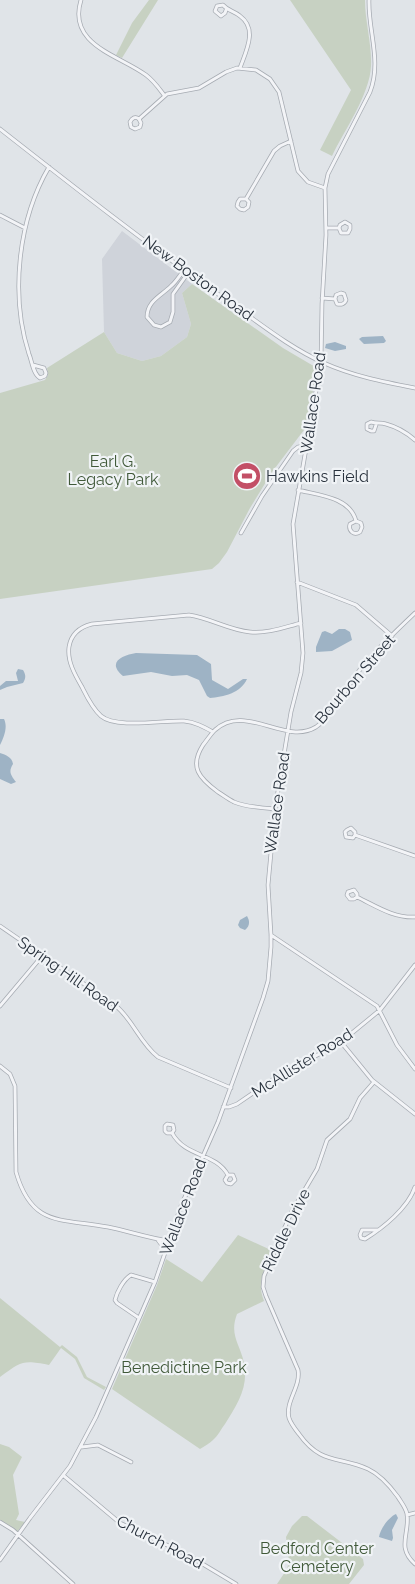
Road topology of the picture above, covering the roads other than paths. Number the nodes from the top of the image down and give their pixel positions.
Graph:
1 (81, 0) edge
2 (369, 0) edge
3 (226, 10) dead end
4 (240, 68) junction
5 (164, 96) junction
6 (139, 119) dead end
7 (0, 129) edge
8 (291, 141) junction
9 (49, 167) junction
10 (325, 188) junction
11 (246, 199) dead end
12 (0, 215) edge
13 (26, 228) junction
14 (326, 228) junction
15 (339, 228) dead end
16 (184, 270) junction
17 (188, 273) junction
18 (322, 298) junction
19 (335, 299) dead end
20 (321, 362) junction
21 (33, 364) junction
22 (415, 388) edge
23 (376, 425) dead end
24 (415, 440) edge
25 (308, 446) junction
26 (298, 490) junction
27 (356, 521) junction
28 (242, 533) dead end
29 (296, 582) junction
30 (415, 613) edge
31 (301, 624) junction
32 (392, 636) junction
33 (288, 731) junction
34 (213, 732) junction
35 (275, 809) junction
36 (355, 836) dead end
37 (415, 856) edge
38 (357, 897) dead end
39 (415, 917) edge
40 (0, 926) edge
41 (271, 935) junction
42 (43, 955) junction
43 (415, 964) edge
44 (0, 1006) edge
45 (380, 1010) junction
46 (341, 1042) junction
47 (0, 1066) edge
48 (415, 1069) edge
49 (374, 1082) junction
50 (231, 1088) junction
51 (223, 1107) junction
52 (415, 1114) edge
53 (172, 1132) dead end
54 (203, 1156) junction
55 (228, 1175) dead end
56 (415, 1187) edge
57 (378, 1230) junction
58 (158, 1239) junction
59 (169, 1241) junction
60 (166, 1251) junction
61 (155, 1282) junction
62 (139, 1318) junction
63 (82, 1447) junction
64 (131, 1462) dead end
65 (64, 1476) junction
66 (415, 1513) edge
67 (407, 1516) junction
68 (0, 1522) edge
69 (18, 1536) junction
70 (0, 1560) edge
71 (415, 1564) edge
72 (73, 1584) edge
73 (236, 1584) edge

1 - 5 street
2 - 10 street, Wallace Road
3 - 4 street
4 - 5 street
4 - 8 street
5 - 6 street
7 - 9 street, New Boston Road
8 - 10 street
8 - 11 street
9 - 13 street
9 - 16 street, New Boston Road
10 - 14 street, Wallace Road
12 - 13 street
13 - 21 street
14 - 15 street
14 - 18 street, Wallace Road
16 - 17 street, New Boston Road
16 - 17 street
17 - 20 street, New Boston Road
18 - 19 street
18 - 20 street, Wallace Road
20 - 22 street, New Boston Road
20 - 25 street, Wallace Road
21 - 21 street
23 - 24 street
25 - 26 street, Wallace Road
25 - 28 street
26 - 27 street
26 - 29 street, Wallace Road
27 - 27 street
29 - 31 street, Wallace Road
29 - 32 street
30 - 32 street, Bourbon Street
31 - 33 street, Wallace Road
31 - 34 street
32 - 33 street, Bourbon Street
33 - 34 street
33 - 35 street, Wallace Road
34 - 35 street
35 - 41 street, Wallace Road
36 - 37 street
38 - 39 street
40 - 42 street, Spring Hill Road
41 - 45 street
41 - 50 street, Wallace Road
42 - 44 street
42 - 50 street, Spring Hill Road
43 - 45 street, McAllister Road
45 - 46 street, McAllister Road
45 - 48 street
46 - 49 street
46 - 51 street, McAllister Road
47 - 58 street
49 - 52 street
49 - 67 street, Riddle Drive
50 - 51 street, Wallace Road
51 - 54 street, Wallace Road
53 - 54 street
54 - 55 street
54 - 59 street, Wallace Road
56 - 57 street
57 - 57 street
58 - 59 street
58 - 60 street
59 - 60 street, Wallace Road
60 - 61 street, Wallace Road
61 - 62 street, Wallace Road
61 - 62 street
62 - 63 street, Wallace Road
63 - 64 street
63 - 65 street, Wallace Road
65 - 69 street, Wallace Road
65 - 73 street, Church Road
66 - 67 street
67 - 71 street
68 - 69 street
69 - 70 street, Wallace Road
69 - 72 street

